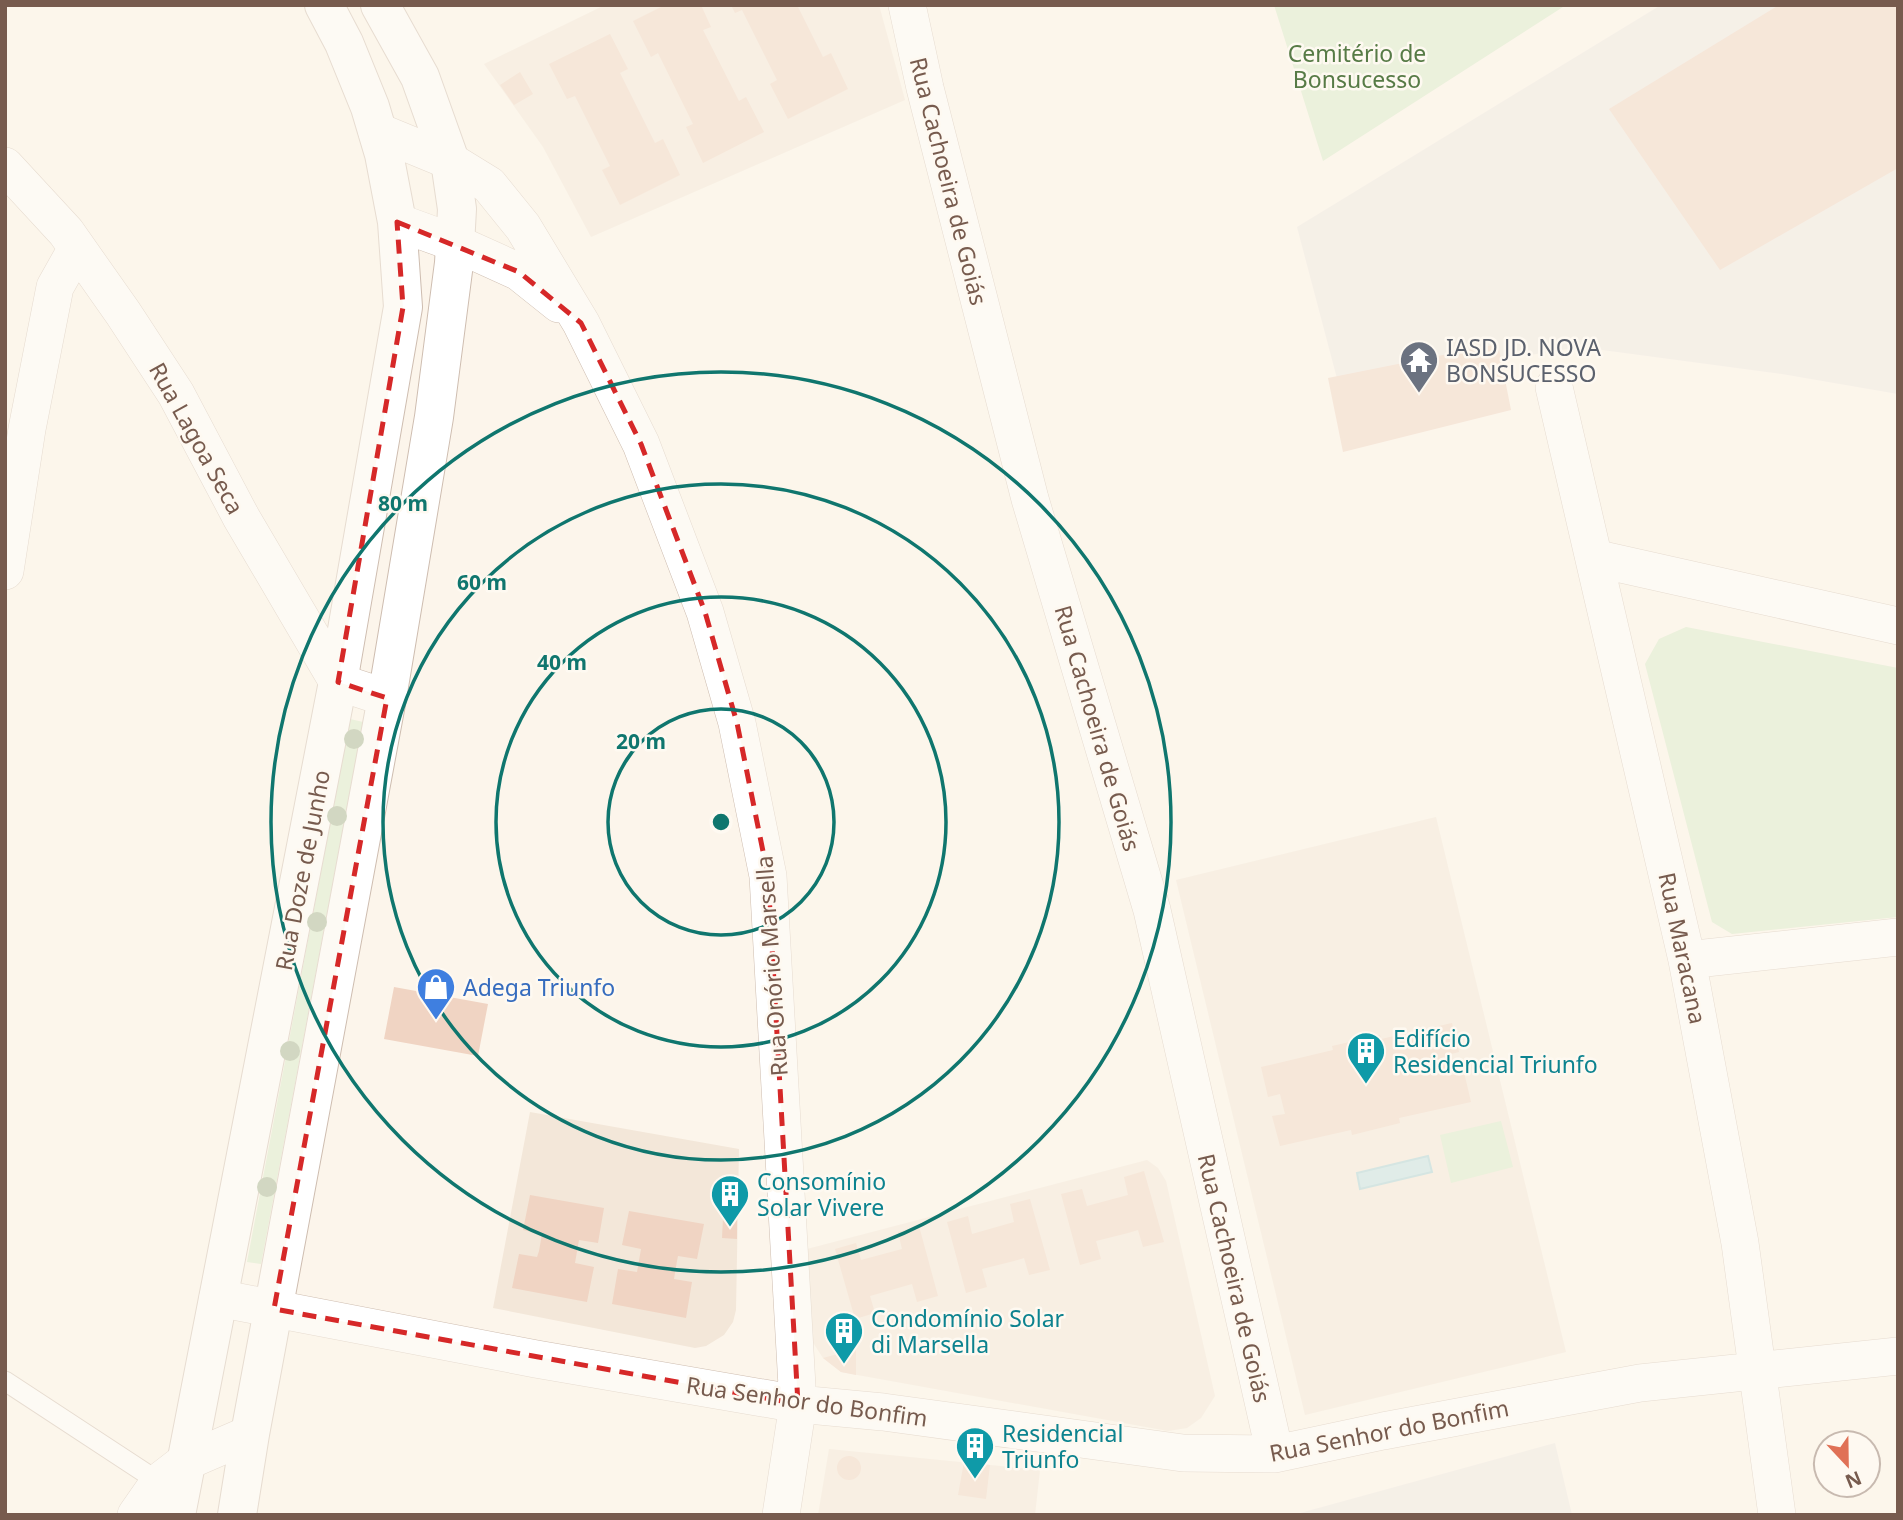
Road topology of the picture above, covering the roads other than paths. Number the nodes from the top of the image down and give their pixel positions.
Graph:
1 (324, 5) edge
2 (380, 5) edge
3 (907, 5) edge
4 (377, 131) junction
5 (450, 161) junction
6 (5, 166) edge
7 (397, 222) junction
8 (455, 243) junction
9 (77, 248) junction
10 (581, 323) junction
11 (1554, 387) dead end
12 (1594, 558) junction
13 (5, 570) edge
14 (1898, 626) edge
15 (338, 682) junction
16 (387, 698) junction
17 (1898, 937) edge
18 (1687, 960) junction
19 (218, 1298) junction
20 (274, 1309) junction
21 (1898, 1356) edge
22 (1758, 1371) junction
23 (5, 1381) edge
24 (798, 1404) junction
25 (250, 1434) junction
26 (1275, 1454) junction
27 (173, 1486) edge
28 (136, 1515) edge
29 (237, 1515) edge
30 (781, 1515) edge
31 (1777, 1515) edge

1 - 4 street, Rua Doze de Junho
2 - 5 street
3 - 26 street, Rua Cachoeira de Goiás
4 - 5 street, Rua Onório Marsella
4 - 7 street, Rua Doze de Junho
5 - 8 street
5 - 10 street, Rua Onório Marsella
6 - 9 street, Rua Lagoa Seca
7 - 8 street
7 - 15 street, Rua Doze de Junho
8 - 10 street
8 - 16 street
9 - 13 street
9 - 15 street, Rua Lagoa Seca
10 - 24 street, Rua Onório Marsella
11 - 12 street, Rua Maracana
12 - 14 street
12 - 18 street, Rua Maracana
15 - 16 street
15 - 19 street, Rua Doze de Junho
16 - 20 street
17 - 18 street
18 - 22 street, Rua Maracana
19 - 20 street, Rua Senhor do Bonfim
19 - 27 street, Rua Doze de Junho
20 - 24 street, Rua Senhor do Bonfim
20 - 25 street
21 - 22 street, Rua Senhor do Bonfim
22 - 26 street, Rua Senhor do Bonfim
22 - 31 street, Rua Maracana
23 - 27 lane
24 - 26 street, Rua Senhor do Bonfim
24 - 30 street, Rua Onório Marsella
25 - 27 street
25 - 29 street
27 - 28 street

